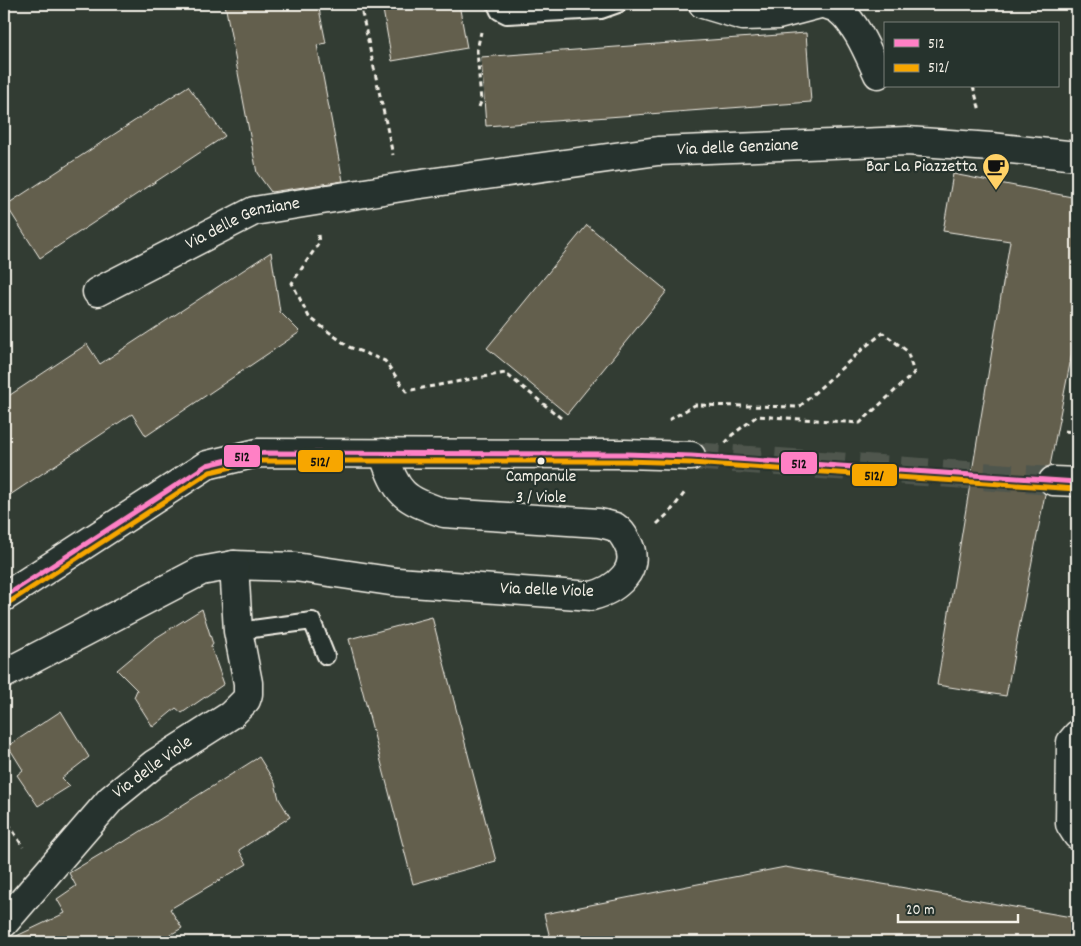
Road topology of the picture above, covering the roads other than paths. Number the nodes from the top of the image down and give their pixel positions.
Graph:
1 (618, 4) edge
2 (703, 4) edge
3 (814, 5) edge
4 (497, 7) edge
5 (878, 74) dead end
6 (1077, 156) edge
7 (97, 292) dead end
8 (383, 453) junction
9 (691, 456) tunnel mouth
10 (234, 564) junction
11 (4, 597) edge
12 (238, 631) junction
13 (326, 656) dead end
14 (4, 674) edge
15 (1077, 735) edge
16 (1077, 835) edge
17 (4, 923) edge

1 - 4 lane
2 - 3 street
3 - 5 street
6 - 7 street, Via delle Genziane
8 - 9 street
8 - 10 street, Via delle Viole
8 - 11 street
10 - 12 street, Via delle Viole
10 - 14 street, Via delle Viole
12 - 13 lane
12 - 17 street, Via delle Viole
15 - 16 street

